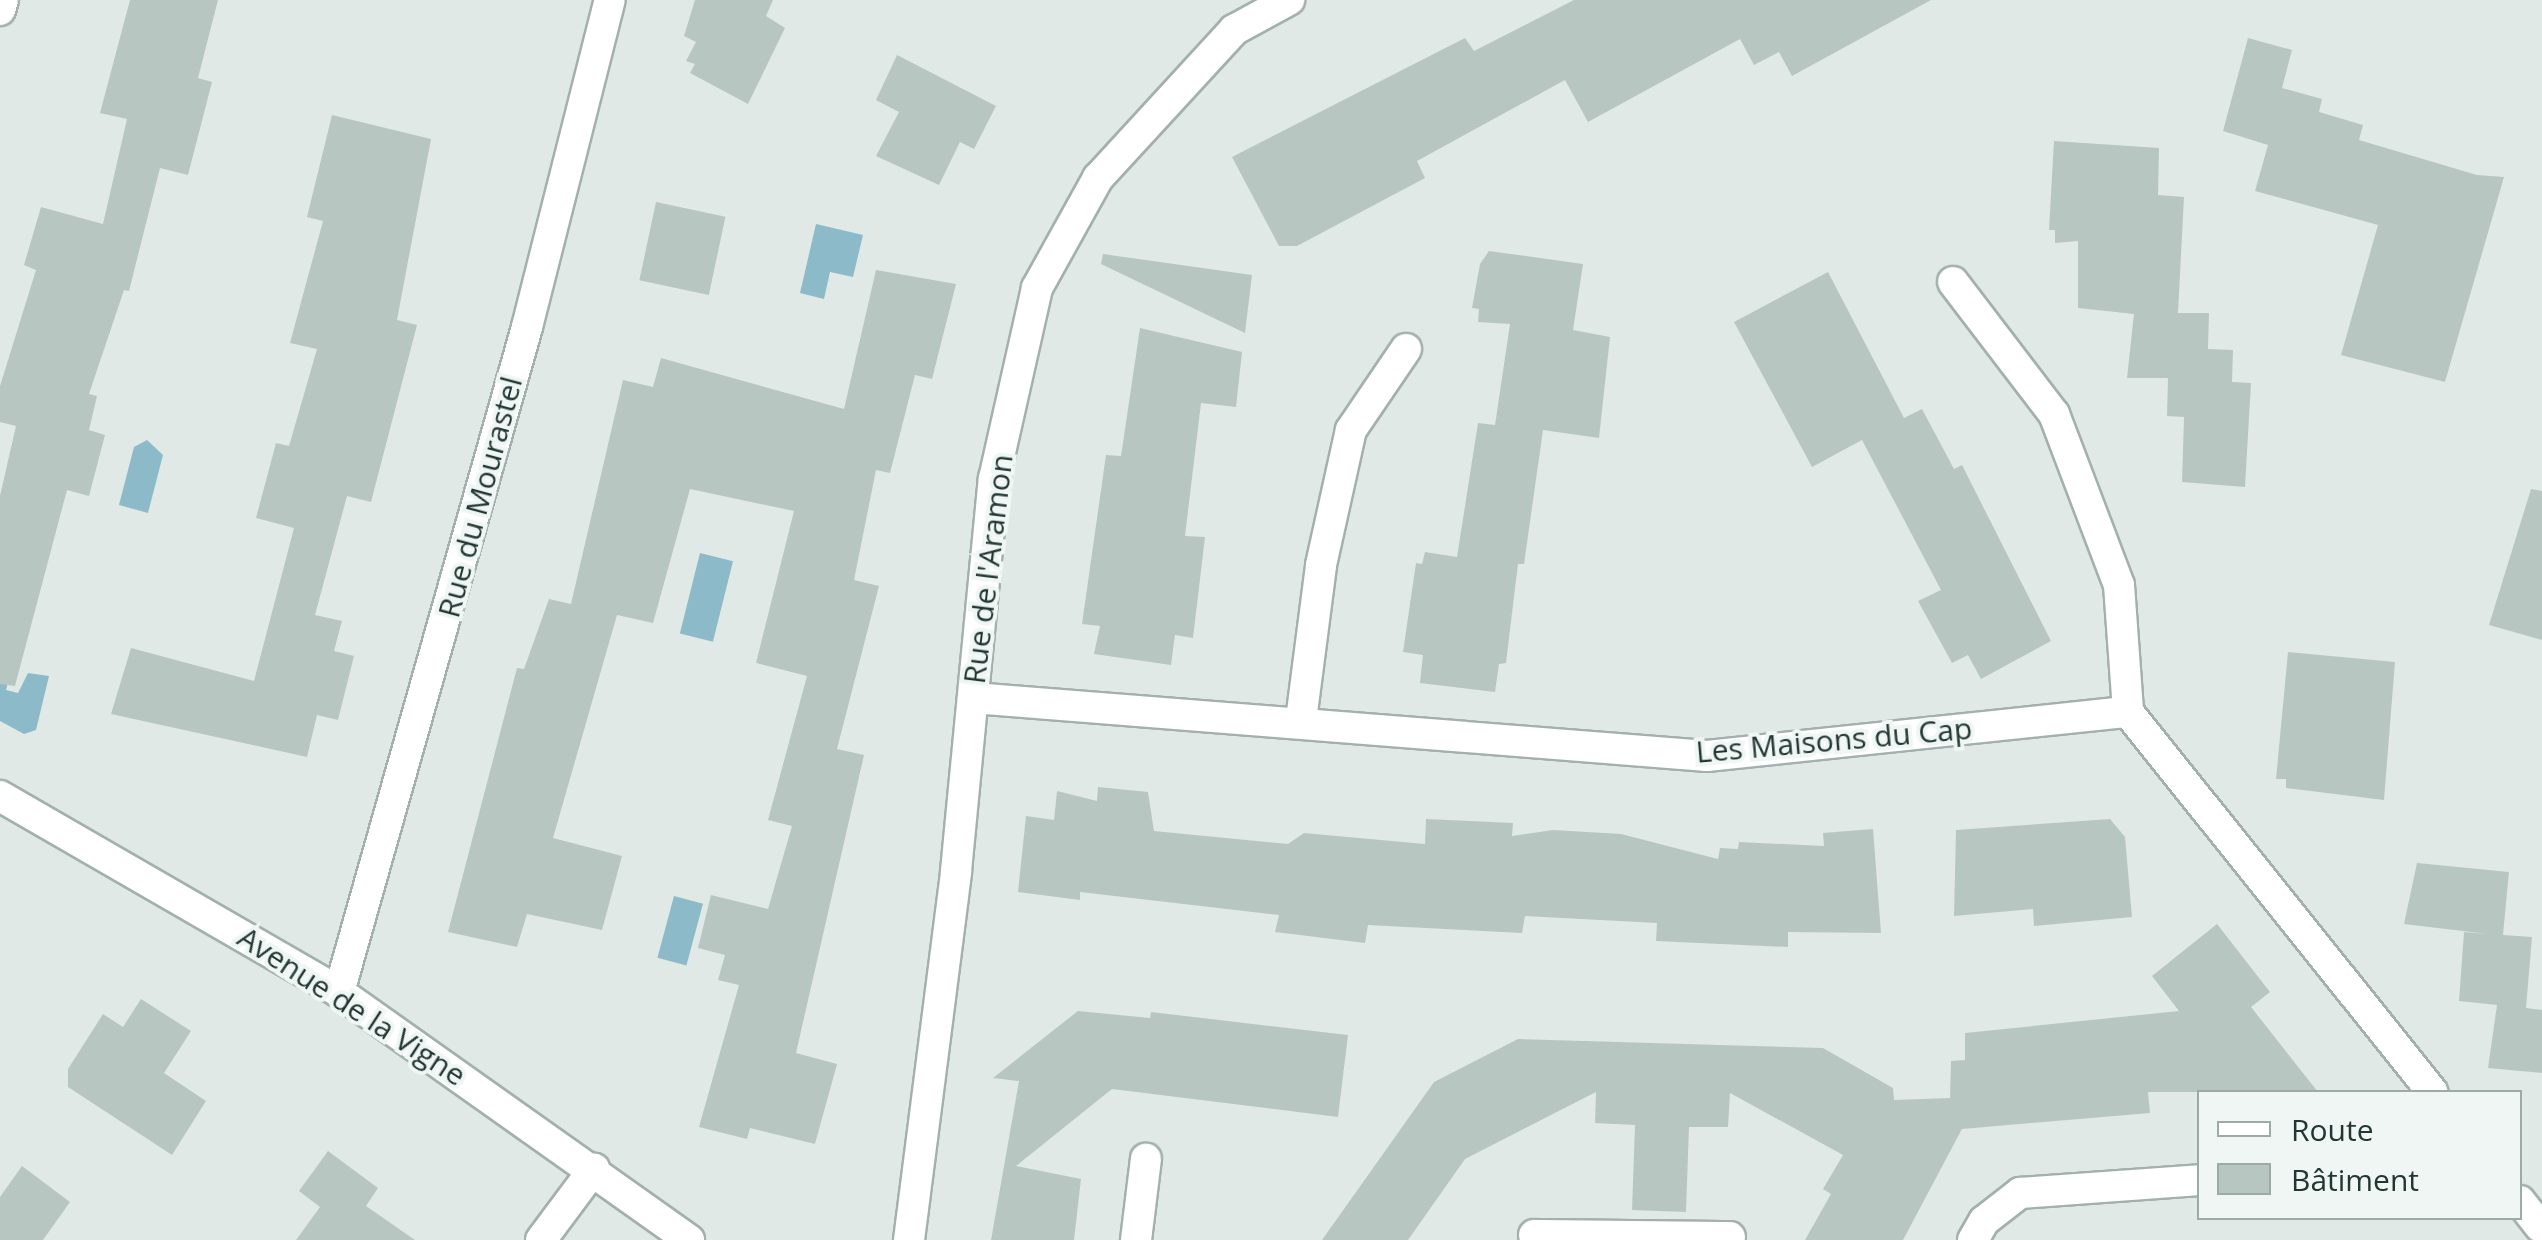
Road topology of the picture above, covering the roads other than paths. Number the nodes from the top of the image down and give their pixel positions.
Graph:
1 (3, 0) edge
2 (610, 0) edge
3 (1289, 0) edge
4 (0, 10) edge
5 (1953, 282) dead end
6 (1406, 349) dead end
7 (973, 698) junction
8 (2128, 712) junction
9 (1300, 720) junction
10 (0, 796) edge
11 (340, 992) junction
12 (2430, 1090) edge
13 (1146, 1159) dead end
14 (594, 1169) junction
15 (2197, 1180) edge
16 (2522, 1205) edge
17 (2535, 1231) edge
18 (1534, 1234) dead end
19 (1730, 1237) dead end
20 (1649, 1239) edge
21 (541, 1240) edge
22 (689, 1240) edge
23 (910, 1240) edge
24 (1136, 1240) edge
25 (1974, 1240) edge

1 - 4 street
2 - 11 street, Rue du Mourastel
3 - 7 street, Rue de l'Aramon
5 - 8 street
6 - 9 street
7 - 9 street, Les Maisons du Cap
7 - 23 street, Rue de l'Aramon
8 - 9 street, Les Maisons du Cap
8 - 12 street
10 - 11 street, Avenue de la Vigne
11 - 14 street, Avenue de la Vigne
13 - 24 street
14 - 21 street
14 - 22 street, Avenue de la Vigne
15 - 25 street
16 - 17 street
18 - 20 street
19 - 20 street

